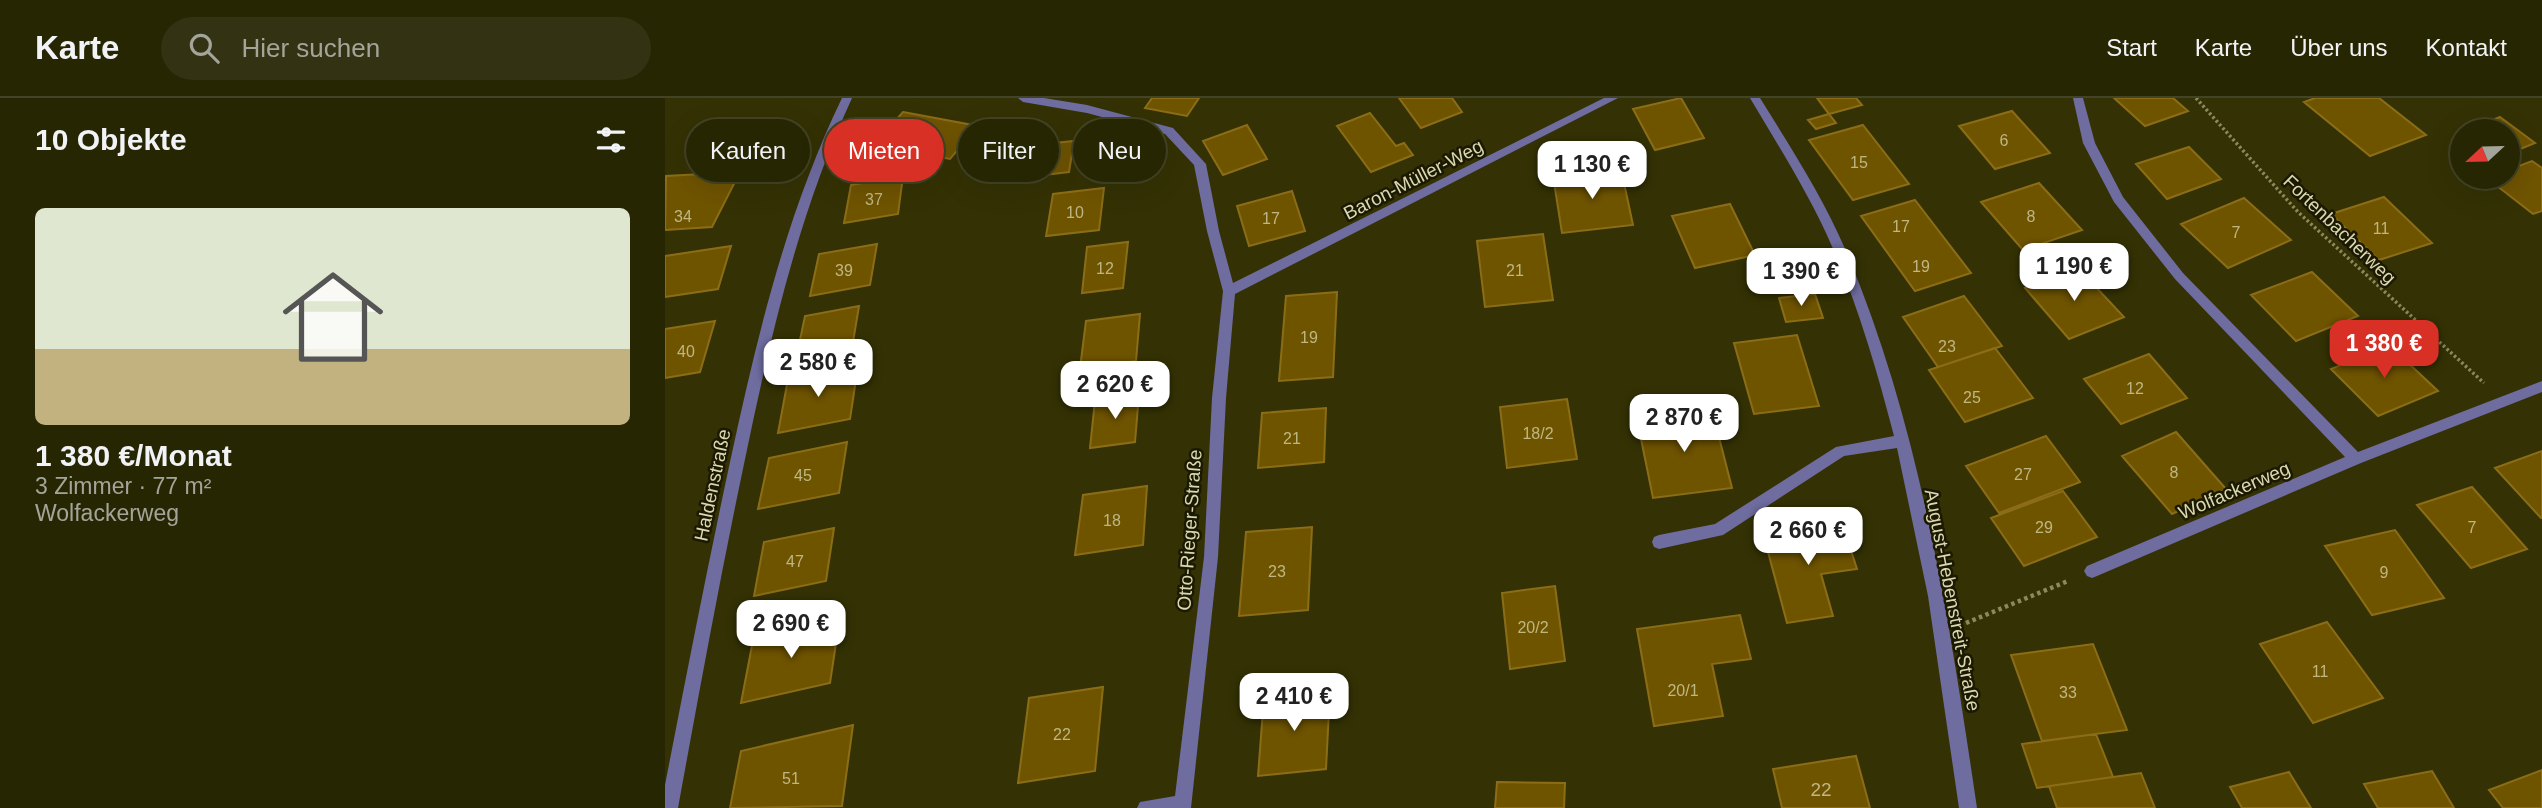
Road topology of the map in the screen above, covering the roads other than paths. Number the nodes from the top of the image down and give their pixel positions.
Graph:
1 (847, 98) edge
2 (1023, 98) edge
3 (1613, 98) edge
4 (1755, 98) edge
5 (2078, 98) edge
6 (1092, 104) edge
7 (1229, 291) junction
8 (2542, 386) edge
9 (1902, 441) junction
10 (2356, 459) junction
11 (1659, 542) dead end
12 (2092, 571) road end
13 (1182, 805) edge
14 (669, 808) edge
15 (1146, 808) edge
16 (1968, 808) edge

1 - 14 street, Haldenstraße
2 - 6 street, Otto-Rieger-Straße
3 - 7 street, Baron-Müller-Weg
4 - 9 street, August-Hebenstreit-Straße
5 - 10 street
6 - 7 street, Otto-Rieger-Straße
7 - 13 street, Otto-Rieger-Straße
8 - 10 street, Wolfackerweg
9 - 11 street
9 - 16 street, August-Hebenstreit-Straße
10 - 12 street, Wolfackerweg
13 - 15 street, Otto-Rieger-Straße

